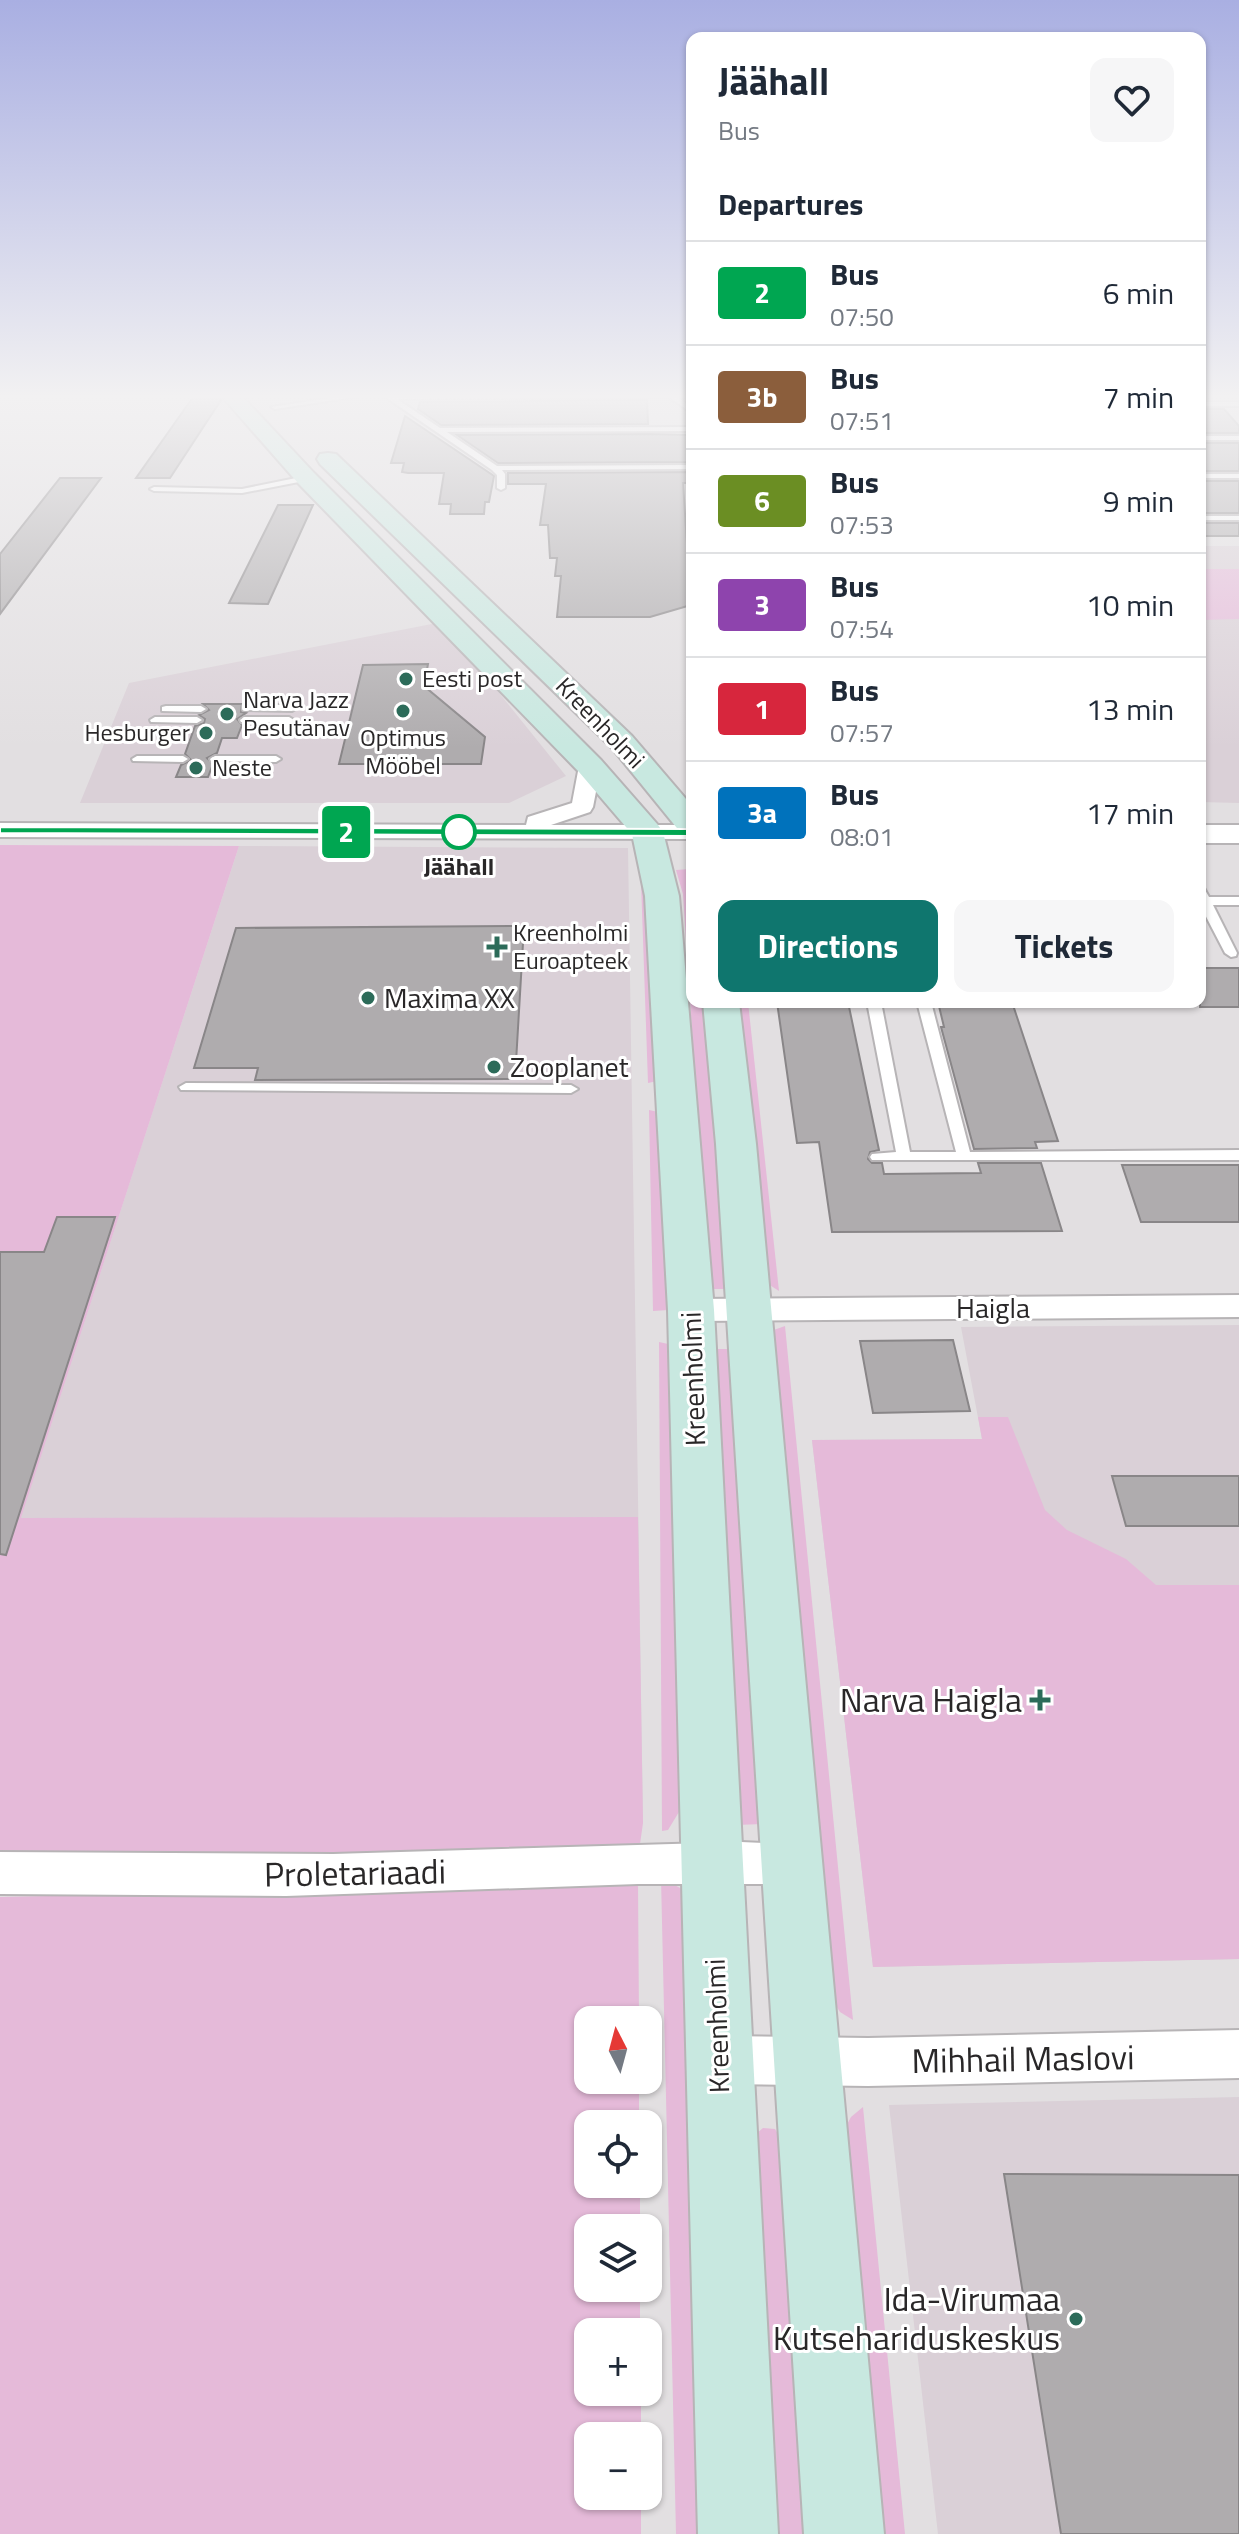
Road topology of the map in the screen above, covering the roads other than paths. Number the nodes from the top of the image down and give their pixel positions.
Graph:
1 (339, 511) edge
2 (383, 511) edge
3 (1206, 518) edge
4 (1239, 518) edge
5 (493, 617) junction
6 (452, 625) junction
7 (292, 708) dead end
8 (161, 709) dead end
9 (155, 720) dead end
10 (289, 720) dead end
11 (137, 759) dead end
12 (183, 759) dead end
13 (215, 759) dead end
14 (276, 759) dead end
15 (590, 766) junction
16 (686, 819) edge
17 (0, 830) edge
18 (482, 832) junction
19 (647, 832) junction
20 (686, 832) edge
21 (1206, 834) edge
22 (1239, 834) edge
23 (1206, 898) edge
24 (1239, 901) edge
25 (1206, 906) edge
26 (1231, 953) dead end
27 (722, 1008) edge
28 (875, 1008) edge
29 (926, 1008) edge
30 (186, 1087) dead end
31 (571, 1089) dead end
32 (1239, 1155) edge
33 (964, 1156) junction
34 (877, 1157) dead end
35 (904, 1157) junction
36 (1239, 1306) edge
37 (719, 1310) junction
38 (711, 1860) junction
39 (792, 1864) junction
40 (0, 1873) edge
41 (1239, 2054) edge
42 (719, 2060) junction
43 (808, 2061) junction
44 (738, 2534) edge
45 (844, 2534) edge

1 - 6 main road, Kreenholmi
2 - 5 main road, Kreenholmi
3 - 4 lane
5 - 6 main road
5 - 16 main road, Kreenholmi
6 - 15 main road, Kreenholmi
7 - 10 lane
8 - 9 lane
11 - 12 lane
13 - 14 lane
15 - 18 street
15 - 19 main road, Kreenholmi
17 - 18 street
18 - 19 street
19 - 20 street
19 - 37 main road, Kreenholmi
21 - 22 street
23 - 24 lane
25 - 26 lane
27 - 37 main road, Kreenholmi
28 - 35 lane
29 - 33 lane
30 - 31 lane
32 - 33 lane
33 - 35 lane
34 - 35 lane
36 - 37 street, Haigla
37 - 38 main road, Kreenholmi
37 - 39 main road, Kreenholmi
38 - 39 street, Proletariaadi
38 - 40 street, Proletariaadi
38 - 42 main road, Kreenholmi
39 - 43 main road, Kreenholmi
41 - 43 street, Mihhail Maslovi
42 - 43 street, Mihhail Maslovi
42 - 44 main road, Kreenholmi
43 - 45 main road, Kreenholmi

